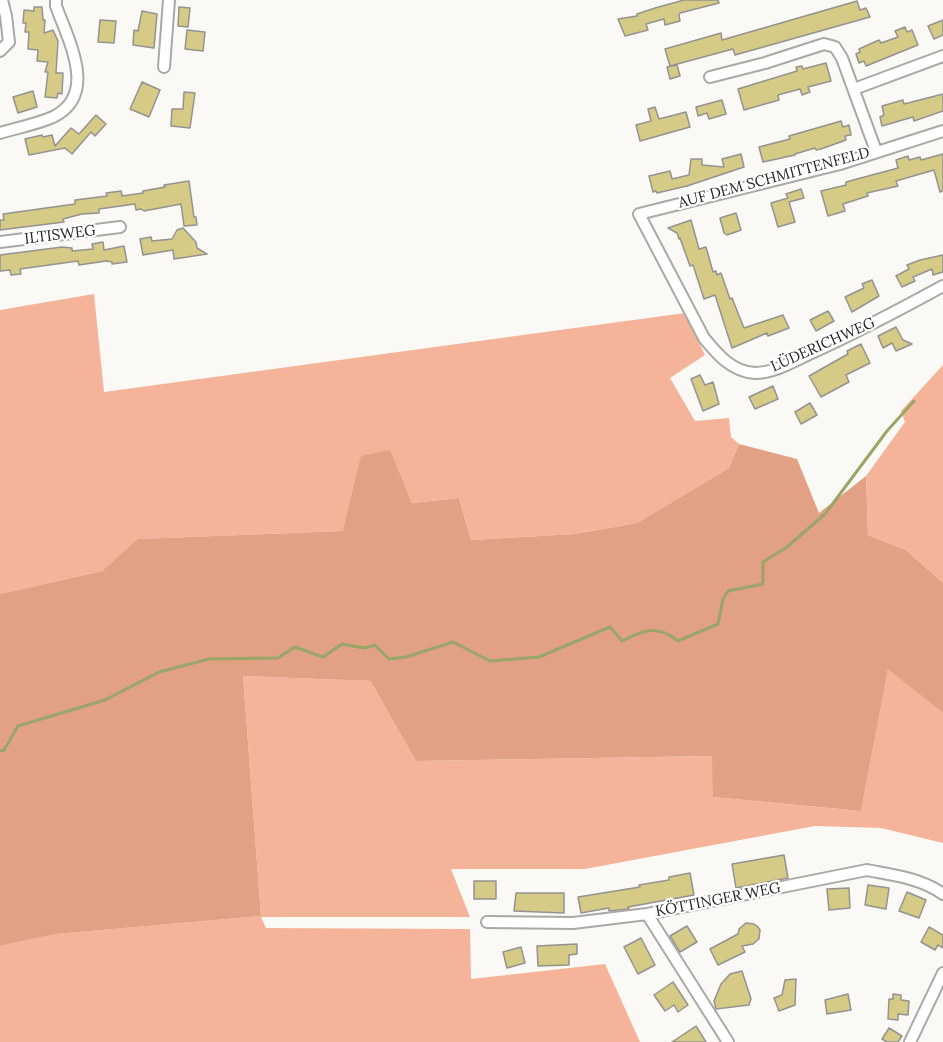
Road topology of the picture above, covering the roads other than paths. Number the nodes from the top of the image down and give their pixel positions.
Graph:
1 (2, 0) edge
2 (56, 0) edge
3 (169, 0) edge
4 (0, 51) edge
5 (943, 56) edge
6 (164, 67) dead end
7 (710, 77) dead end
8 (854, 89) junction
9 (943, 131) edge
10 (0, 133) edge
11 (876, 151) junction
12 (639, 214) joint
13 (120, 227) dead end
14 (0, 242) edge
15 (943, 286) edge
16 (943, 894) edge
17 (647, 914) junction
18 (487, 922) dead end
19 (943, 973) edge
20 (728, 1042) edge
21 (910, 1042) edge

1 - 4 street
2 - 10 street
3 - 6 street
5 - 8 street
7 - 8 street
8 - 11 street
9 - 11 street, AUF DEM SCHMITTENFELD
11 - 12 street, AUF DEM SCHMITTENFELD
12 - 15 street, LÜDERICHWEG
13 - 14 street, ILTISWEG
16 - 17 street, KÖTTINGER WEG
17 - 18 street, KÖTTINGER WEG
17 - 20 street
19 - 21 street

